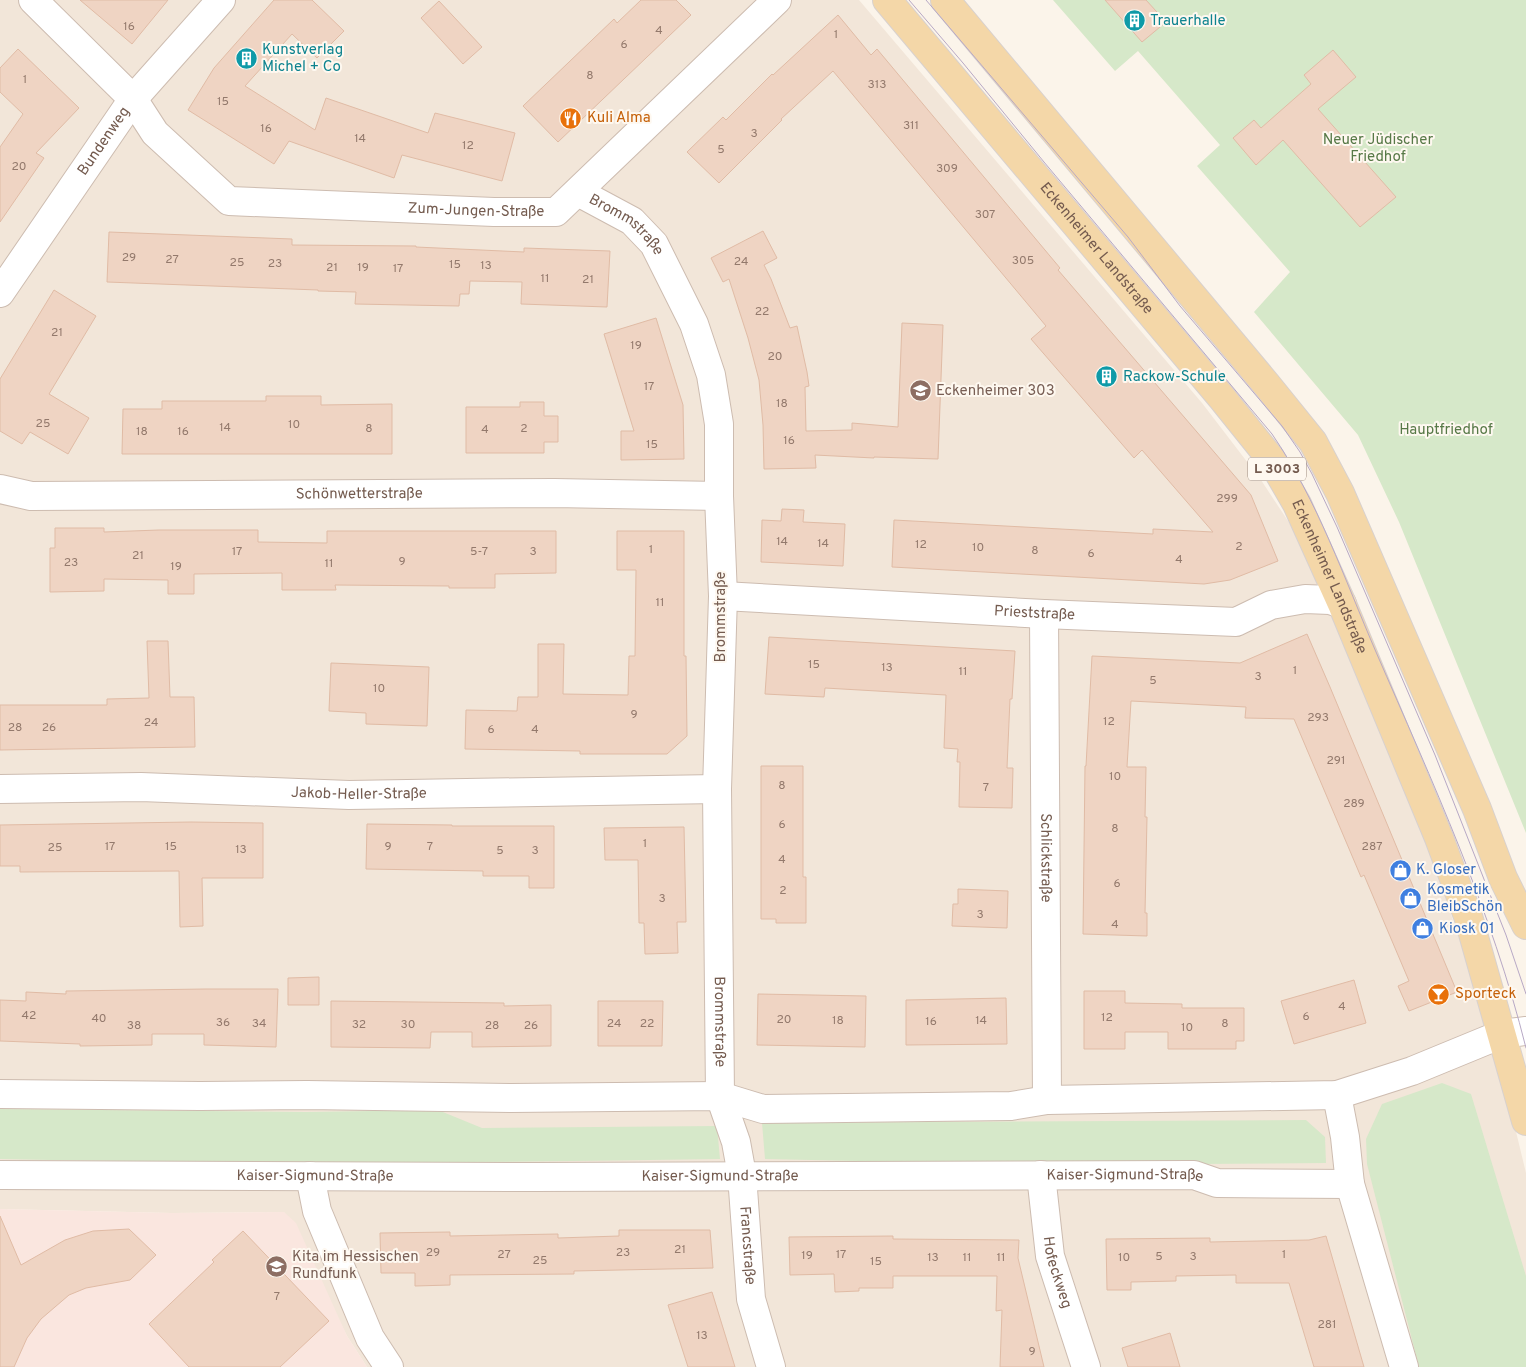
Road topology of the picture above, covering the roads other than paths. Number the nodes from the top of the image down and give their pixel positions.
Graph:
1 (33, 0) edge
2 (221, 0) edge
3 (776, 0) edge
4 (887, 0) edge
5 (945, 0) edge
6 (133, 100) junction
7 (578, 192) junction
8 (0, 293) edge
9 (0, 489) edge
10 (719, 496) junction
11 (723, 596) junction
12 (1342, 604) junction
13 (1044, 614) junction
14 (718, 789) junction
15 (0, 790) edge
16 (1526, 925) edge
17 (1514, 1032) edge
18 (1521, 1085) edge
19 (0, 1094) edge
20 (1337, 1095) junction
21 (720, 1096) junction
22 (1047, 1100) junction
23 (1526, 1121) edge
24 (0, 1175) edge
25 (742, 1175) junction
26 (1041, 1175) junction
27 (310, 1176) junction
28 (1350, 1184) junction
29 (389, 1367) edge
30 (771, 1367) edge
31 (1086, 1367) edge
32 (1404, 1367) edge

1 - 6 street, Zum-Jungen-Straße
2 - 6 street, Bundenweg
3 - 7 street, Zum-Jungen-Straße
4 - 12 main road, Eckenheimer Landstraße / L 3003
5 - 16 main road, L 3003
6 - 7 street, Zum-Jungen-Straße
6 - 8 street, Bundenweg
7 - 10 street, Brommstraße
9 - 10 street, Schönwetterstraße
10 - 11 street, Brommstraße
11 - 13 street, Prieststraße
11 - 14 street, Brommstraße
12 - 13 street, Prieststraße
12 - 17 main road, Eckenheimer Landstraße / L 3003
13 - 22 street, Schlickstraße
14 - 15 street, Jakob-Heller-Straße
14 - 21 street, Brommstraße
17 - 18 main road, Eckenheimer Landstraße / L 3003
17 - 20 street
18 - 23 main road, Eckenheimer Landstraße / L 3003
19 - 21 street
20 - 22 street
20 - 28 street
21 - 22 street
21 - 25 street, Francstraße
24 - 27 street, Kaiser-Sigmund-Straße
25 - 26 street, Kaiser-Sigmund-Straße
25 - 27 street, Kaiser-Sigmund-Straße
25 - 30 street, Francstraße
26 - 28 street, Kaiser-Sigmund-Straße
26 - 31 street, Hofeckweg
27 - 29 street
28 - 32 street

